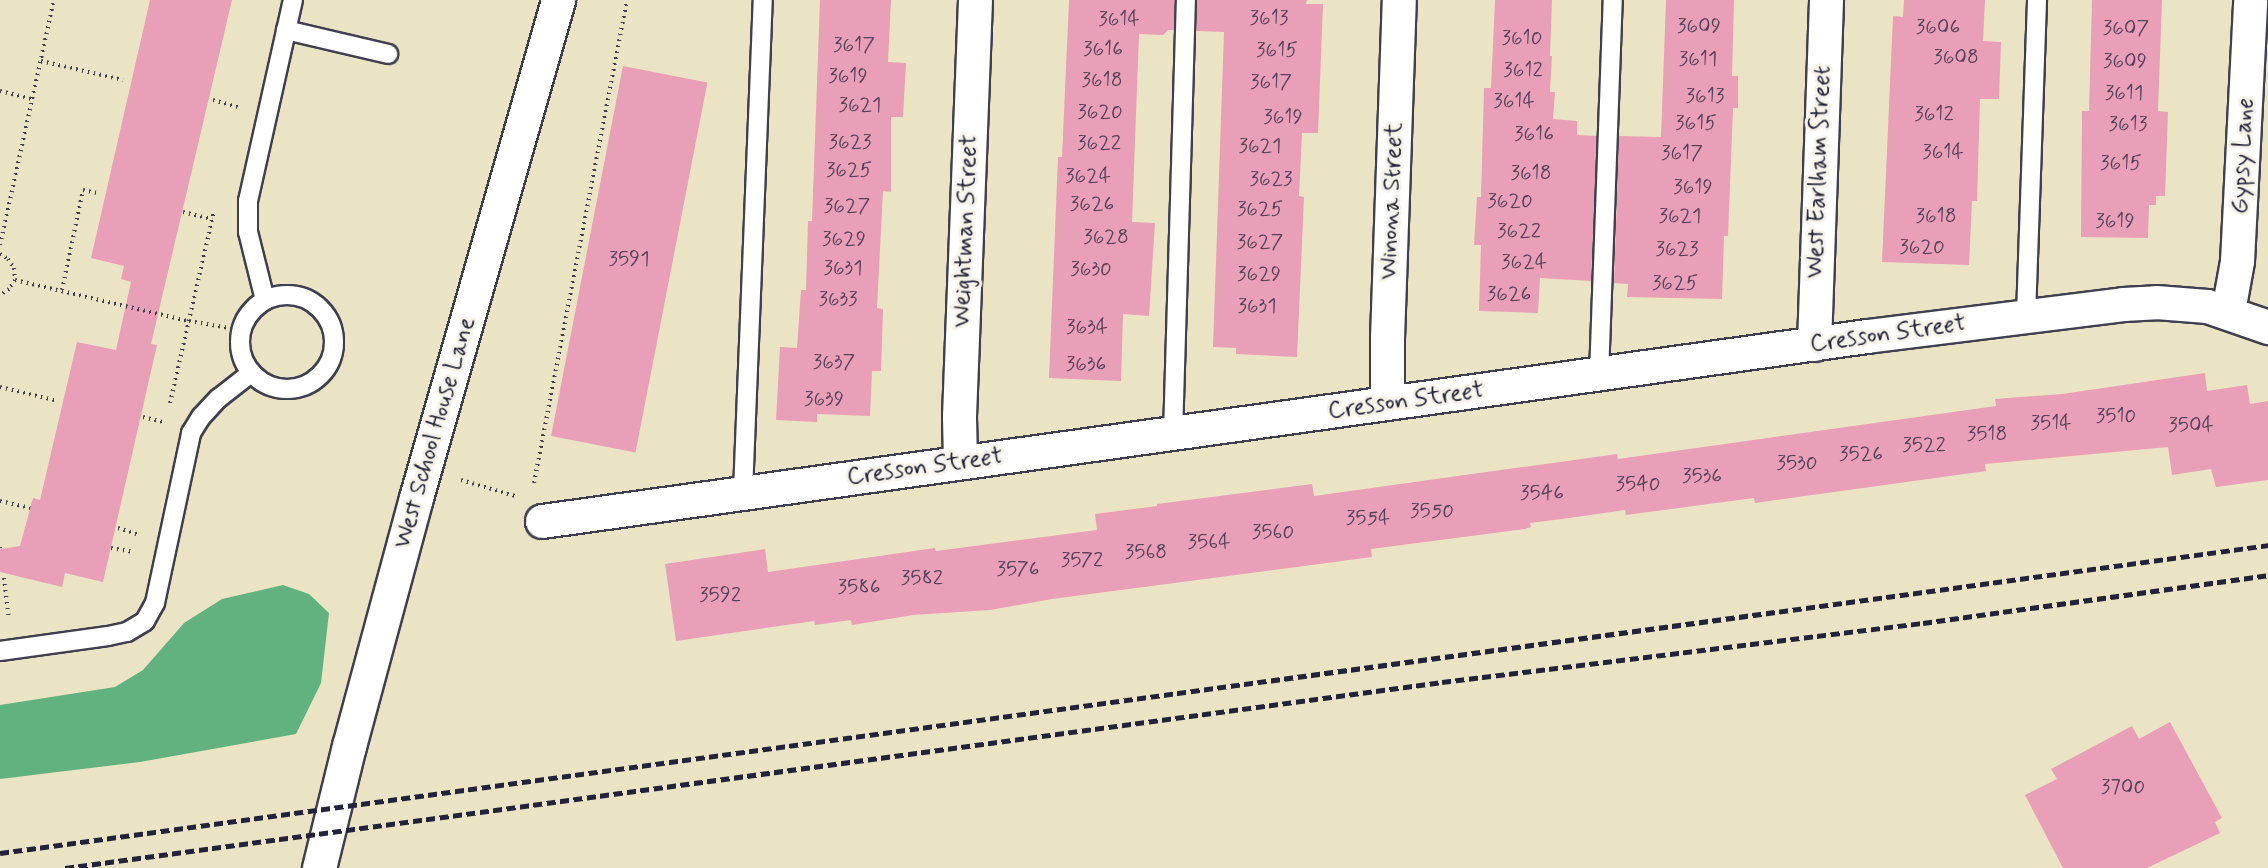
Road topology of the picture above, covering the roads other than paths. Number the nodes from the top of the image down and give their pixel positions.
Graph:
1 (293, 0) edge
2 (558, 0) edge
3 (763, 0) edge
4 (975, 0) edge
5 (1186, 0) edge
6 (1399, 0) edge
7 (1612, 0) edge
8 (1826, 0) edge
9 (2037, 0) edge
10 (2250, 0) edge
11 (286, 30) junction
12 (388, 54) dead end
13 (265, 300) junction
14 (2228, 311) junction
15 (2026, 316) junction
16 (2268, 327) edge
17 (1814, 344) junction
18 (251, 373) junction
19 (1599, 375) junction
20 (1388, 402) junction
21 (1173, 435) junction
22 (960, 461) junction
23 (743, 492) junction
24 (535, 510) road end
25 (0, 651) edge
26 (319, 868) edge

1 - 11 lane
2 - 26 street, West School House Lane
3 - 23 lane
4 - 22 street, Weightman Street
5 - 21 lane
6 - 20 street, Winona Street
7 - 19 lane
8 - 17 street, West Earlham Street
9 - 15 lane
10 - 14 street, Gypsy Lane
11 - 12 lane
11 - 13 lane
13 - 18 lane
13 - 18 lane
14 - 15 street, Cresson Street
14 - 16 street, Cresson Street
15 - 17 street, Cresson Street
17 - 19 street, Cresson Street
18 - 25 lane
19 - 20 street, Cresson Street
20 - 21 street, Cresson Street
21 - 22 street, Cresson Street
22 - 23 street, Cresson Street
23 - 24 street, Cresson Street

